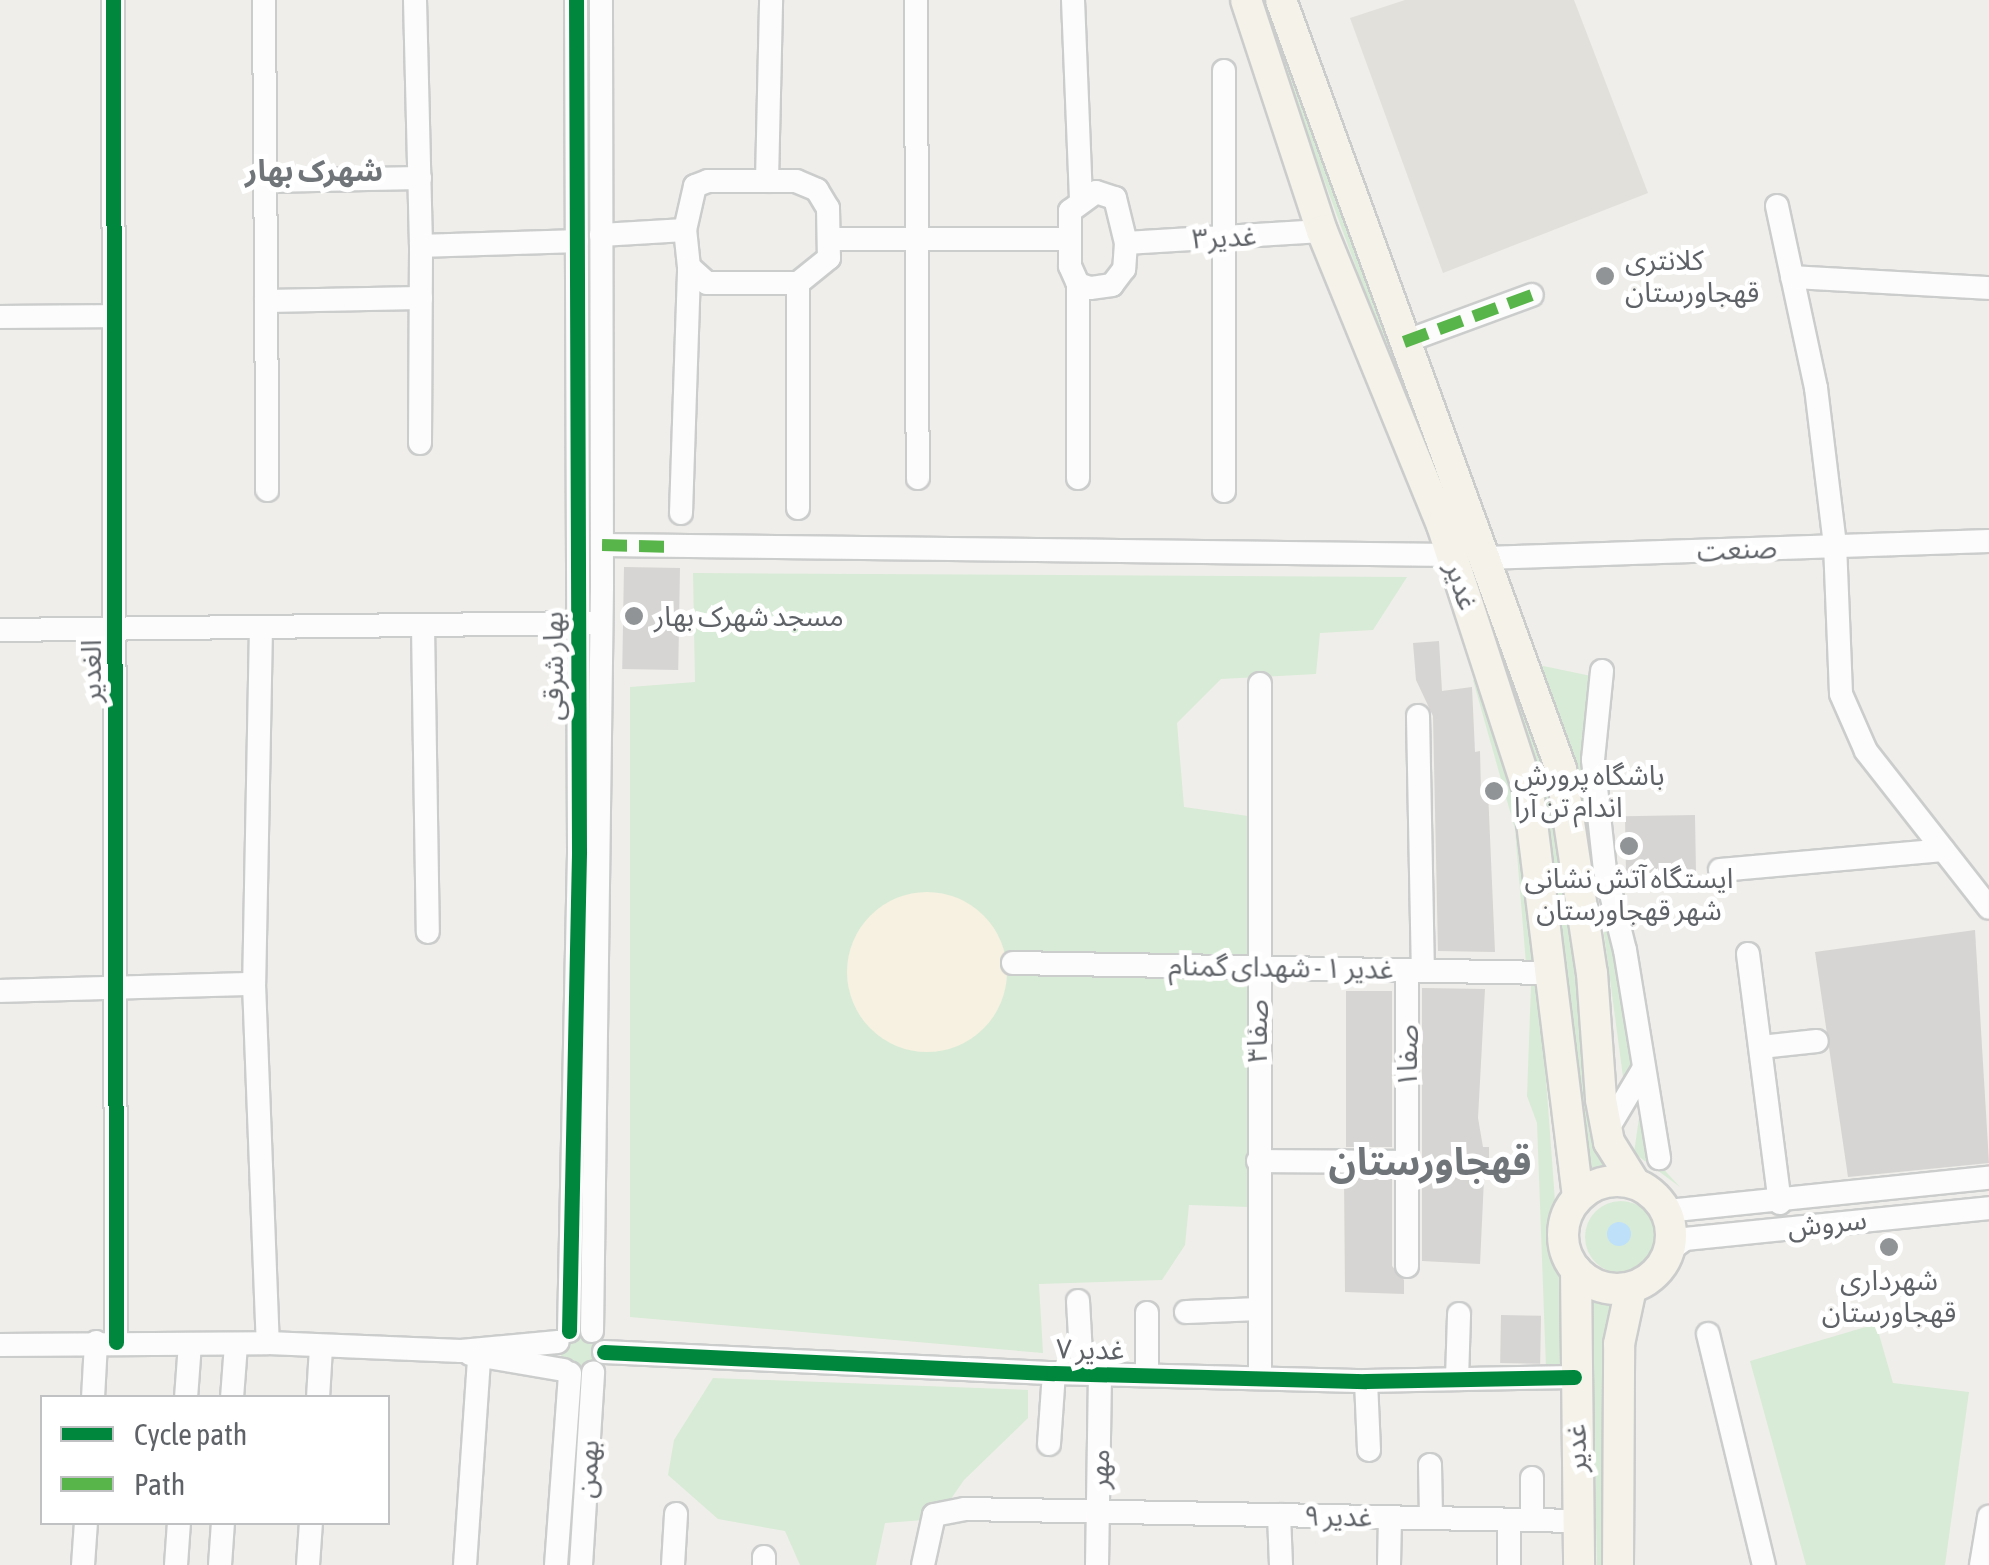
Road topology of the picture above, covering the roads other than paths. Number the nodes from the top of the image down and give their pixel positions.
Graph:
1 (112, 0) edge
2 (264, 0) edge
3 (415, 0) edge
4 (576, 0) edge
5 (600, 0) edge
6 (771, 0) edge
7 (916, 0) edge
8 (1072, 0) edge
9 (1246, 0) edge
10 (1281, 0) edge
11 (1224, 70) dead end
12 (420, 178) junction
13 (265, 180) junction
14 (767, 181) junction
15 (1082, 198) junction
16 (1777, 206) dead end
17 (686, 230) junction
18 (1322, 231) junction
19 (601, 235) junction
20 (1224, 237) junction
21 (917, 238) junction
22 (1069, 239) junction
23 (829, 240) junction
24 (577, 241) junction
25 (1126, 243) junction
26 (421, 246) junction
27 (689, 267) junction
28 (1792, 277) junction
29 (798, 283) junction
30 (1078, 284) junction
31 (1989, 288) edge
32 (1532, 295) dead end
33 (421, 298) junction
34 (266, 300) junction
35 (114, 316) junction
36 (0, 317) edge
37 (1404, 342) junction
38 (420, 443) dead end
39 (918, 478) dead end
40 (1078, 478) dead end
41 (266, 490) dead end
42 (1224, 491) dead end
43 (798, 508) dead end
44 (681, 514) dead end
45 (1989, 541) edge
46 (1836, 544) junction
47 (602, 546) junction
48 (1452, 555) junction
49 (1485, 558) junction
50 (590, 624) junction
51 (423, 626) junction
52 (261, 627) junction
53 (116, 629) junction
54 (0, 630) edge
55 (1602, 672) dead end
56 (1260, 684) dead end
57 (1418, 716) dead end
58 (1943, 850) junction
59 (1605, 870) junction
60 (1720, 870) dead end
61 (1989, 908) edge
62 (1584, 910) junction
63 (428, 932) dead end
64 (1748, 954) dead end
65 (1012, 963) dead end
66 (1257, 966) junction
67 (1415, 970) junction
68 (1549, 973) junction
69 (254, 984) junction
70 (115, 989) junction
71 (0, 990) edge
72 (1817, 1040) dead end
73 (1762, 1048) junction
74 (1644, 1068) junction
75 (1607, 1130) junction
76 (1402, 1156) junction
77 (1659, 1158) dead end
78 (1258, 1161) junction
79 (1989, 1178) edge
80 (1634, 1182) junction
81 (1578, 1197) junction
82 (1780, 1203) junction
83 (1989, 1208) edge
84 (1666, 1212) junction
85 (1669, 1251) junction
86 (1407, 1266) dead end
87 (1576, 1270) junction
88 (1631, 1288) junction
89 (1078, 1301) dead end
90 (1259, 1309) junction
91 (1148, 1312) dead end
92 (1186, 1312) dead end
93 (1458, 1314) dead end
94 (1708, 1334) dead end
95 (106, 1342) junction
96 (268, 1343) junction
97 (190, 1344) junction
98 (0, 1345) edge
99 (236, 1345) junction
100 (321, 1347) junction
101 (579, 1353) junction
102 (470, 1354) junction
103 (1054, 1373) junction
104 (1091, 1373) junction
105 (1147, 1375) junction
106 (1260, 1378) junction
107 (1574, 1378) junction
108 (1457, 1380) junction
109 (1366, 1381) junction
110 (94, 1395) edge
111 (186, 1395) edge
112 (232, 1395) edge
113 (318, 1395) edge
114 (1049, 1444) dead end
115 (1369, 1450) dead end
116 (1430, 1466) dead end
117 (1532, 1478) dead end
118 (1098, 1512) junction
119 (676, 1514) dead end
120 (1280, 1515) junction
121 (1390, 1517) junction
122 (1989, 1517) edge
123 (1431, 1518) junction
124 (1521, 1520) junction
125 (1578, 1521) junction
126 (86, 1525) edge
127 (179, 1525) edge
128 (223, 1525) edge
129 (311, 1525) edge
130 (84, 1565) edge
131 (176, 1565) edge
132 (220, 1565) edge
133 (308, 1565) edge
134 (465, 1565) edge
135 (556, 1565) edge
136 (581, 1565) edge
137 (673, 1565) edge
138 (922, 1565) edge
139 (1097, 1565) edge
140 (1282, 1565) edge
141 (1389, 1565) edge
142 (1509, 1565) edge
143 (1579, 1565) edge
144 (1618, 1565) edge
145 (1764, 1565) edge
146 (1981, 1565) edge

1 - 35 street, الغدیر
2 - 13 street
3 - 12 street
4 - 24 street, بهار شرقی
5 - 19 street, بهار شرقی
6 - 14 street
7 - 21 street
8 - 15 street
9 - 18 main road, غدیر
10 - 37 main road, غدیر
11 - 20 street
12 - 13 street
12 - 26 street
13 - 34 street
14 - 17 street
14 - 23 street
15 - 22 street
15 - 25 street
16 - 28 street
17 - 19 street
17 - 27 street
18 - 20 street, غدیر۳
18 - 48 main road, غدیر
19 - 47 street, بهار شرقی
20 - 25 street, غدیر۳
20 - 42 street
21 - 22 street
21 - 23 street
21 - 39 street
22 - 30 street
23 - 29 street
24 - 26 street
24 - 50 street, بهار شرقی
25 - 30 street
26 - 33 street
27 - 29 street
27 - 44 street
28 - 31 street
28 - 46 street
29 - 43 street
30 - 40 street
32 - 37 street
33 - 34 street
33 - 38 street
34 - 41 street
35 - 36 street
35 - 53 street, الغدیر
37 - 49 main road, غدیر
45 - 46 street, صنعت
46 - 49 street, صنعت
46 - 58 street
47 - 48 street
47 - 50 street, بهار شرقی
48 - 68 main road, غدیر
49 - 62 main road, غدیر
50 - 51 street
50 - 101 street, بهار شرقی
51 - 52 street
51 - 63 street
52 - 53 street
52 - 69 street
53 - 54 street
53 - 70 street, الغدیر
55 - 59 street
56 - 66 street, صفا۳
57 - 67 street, صفا۱
58 - 60 street
58 - 61 street
59 - 62 street
59 - 74 street
62 - 75 main road, غدیر
64 - 73 street
65 - 66 street, غدیر ۱ - شهدای گمنام
66 - 67 street, غدیر ۱ - شهدای گمنام
66 - 78 street, صفا۳
67 - 68 street, غدیر ۱ - شهدای گمنام
67 - 76 street, صفا۱
68 - 81 main road, غدیر
69 - 70 street
69 - 96 street
70 - 71 street
70 - 95 street, الغدیر
72 - 73 street
73 - 82 street
74 - 75 street
74 - 77 street
75 - 80 main road, غدیر
76 - 78 street
76 - 86 street, صفا۱
78 - 90 street, صفا۳
79 - 82 street, سروش
80 - 81 main road
80 - 84 main road
81 - 87 main road
82 - 84 street, سروش
83 - 85 street, سروش
84 - 85 main road
85 - 88 main road
87 - 88 main road
87 - 107 main road, غدیر
88 - 144 main road, غدیر
89 - 104 street, مهر
90 - 92 street
90 - 106 street, صفا۳
91 - 105 street
93 - 108 street
94 - 145 street
95 - 97 street, غدیر ۷
95 - 98 street, غدیر ۷
95 - 110 street, الغدیر
96 - 99 street, غدیر ۷
96 - 100 street, غدیر ۷
97 - 99 street, غدیر ۷
97 - 111 street
99 - 112 street
100 - 102 street, غدیر ۷
100 - 113 street
101 - 102 street, غدیر ۷
101 - 103 street, غدیر ۷
101 - 135 street, بهمن
101 - 136 street, بهمن
102 - 134 street
103 - 104 street, غدیر ۷
103 - 114 street
104 - 105 street, غدیر ۷
104 - 118 street, مهر
105 - 106 street, غدیر ۷
106 - 109 street, غدیر ۷
107 - 108 street, غدیر ۷
107 - 125 main road, غدیر
108 - 109 street, غدیر ۷
109 - 115 street
116 - 123 street
117 - 124 street
118 - 120 street, غدیر ۹
118 - 138 street, غدیر ۹
118 - 139 street, مهر
119 - 137 street
120 - 121 street, غدیر ۹
120 - 140 street
121 - 123 street, غدیر ۹
121 - 141 street
122 - 146 street
123 - 124 street, غدیر ۹
124 - 125 street, غدیر ۹
124 - 142 street
125 - 143 main road, غدیر
126 - 130 street
127 - 131 street
128 - 132 street
129 - 133 street

